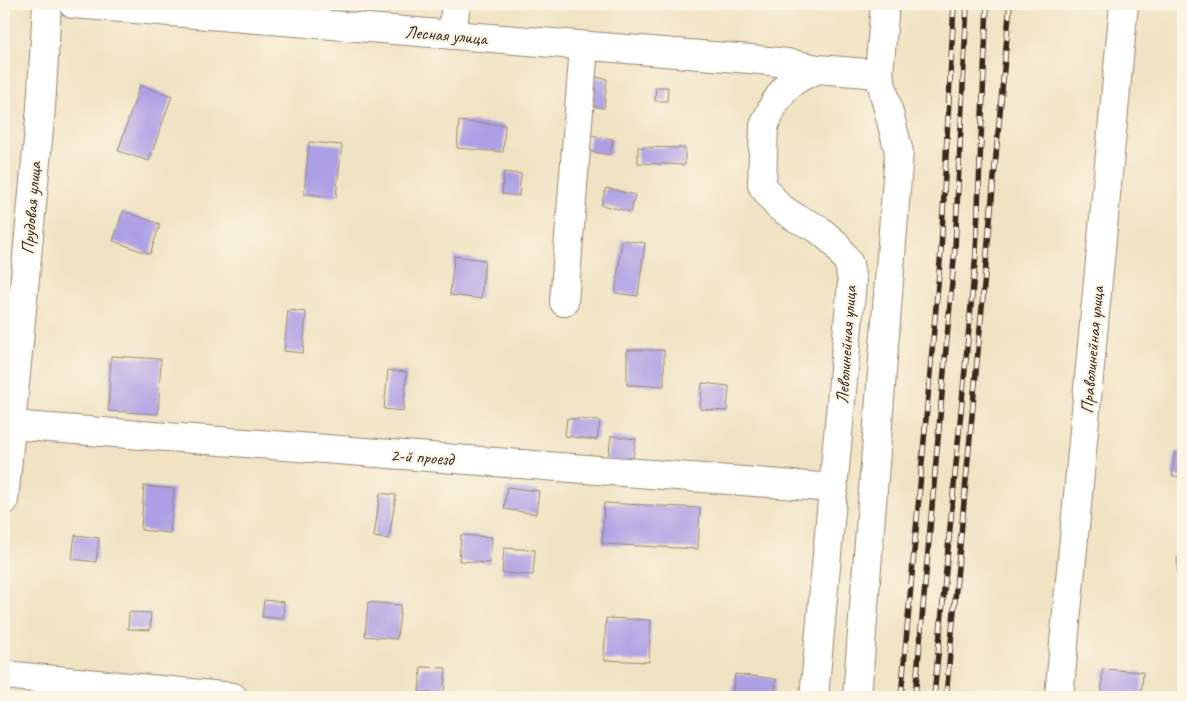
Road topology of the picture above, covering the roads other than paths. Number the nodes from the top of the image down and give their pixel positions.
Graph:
1 (47, 4) edge
2 (73, 4) edge
3 (456, 4) edge
4 (884, 4) edge
5 (1124, 4) edge
6 (452, 35) junction
7 (584, 46) junction
8 (818, 69) junction
9 (879, 74) junction
10 (564, 302) dead end
11 (11, 425) junction
12 (834, 488) junction
13 (4, 501) edge
14 (4, 675) edge
15 (233, 697) edge
16 (814, 697) edge
17 (858, 697) edge
18 (1059, 697) edge

1 - 11 street, Прудовая улица
2 - 6 street, Лесная улица
3 - 6 street
4 - 9 street
5 - 18 street, Праволинейная улица
6 - 7 street, Лесная улица
7 - 8 street, Лесная улица
7 - 10 street
8 - 9 street
8 - 12 street, Леволинейная улица
9 - 17 street
11 - 12 street, 2-й проезд
11 - 13 street, Прудовая улица
12 - 16 street, Леволинейная улица
14 - 15 street

